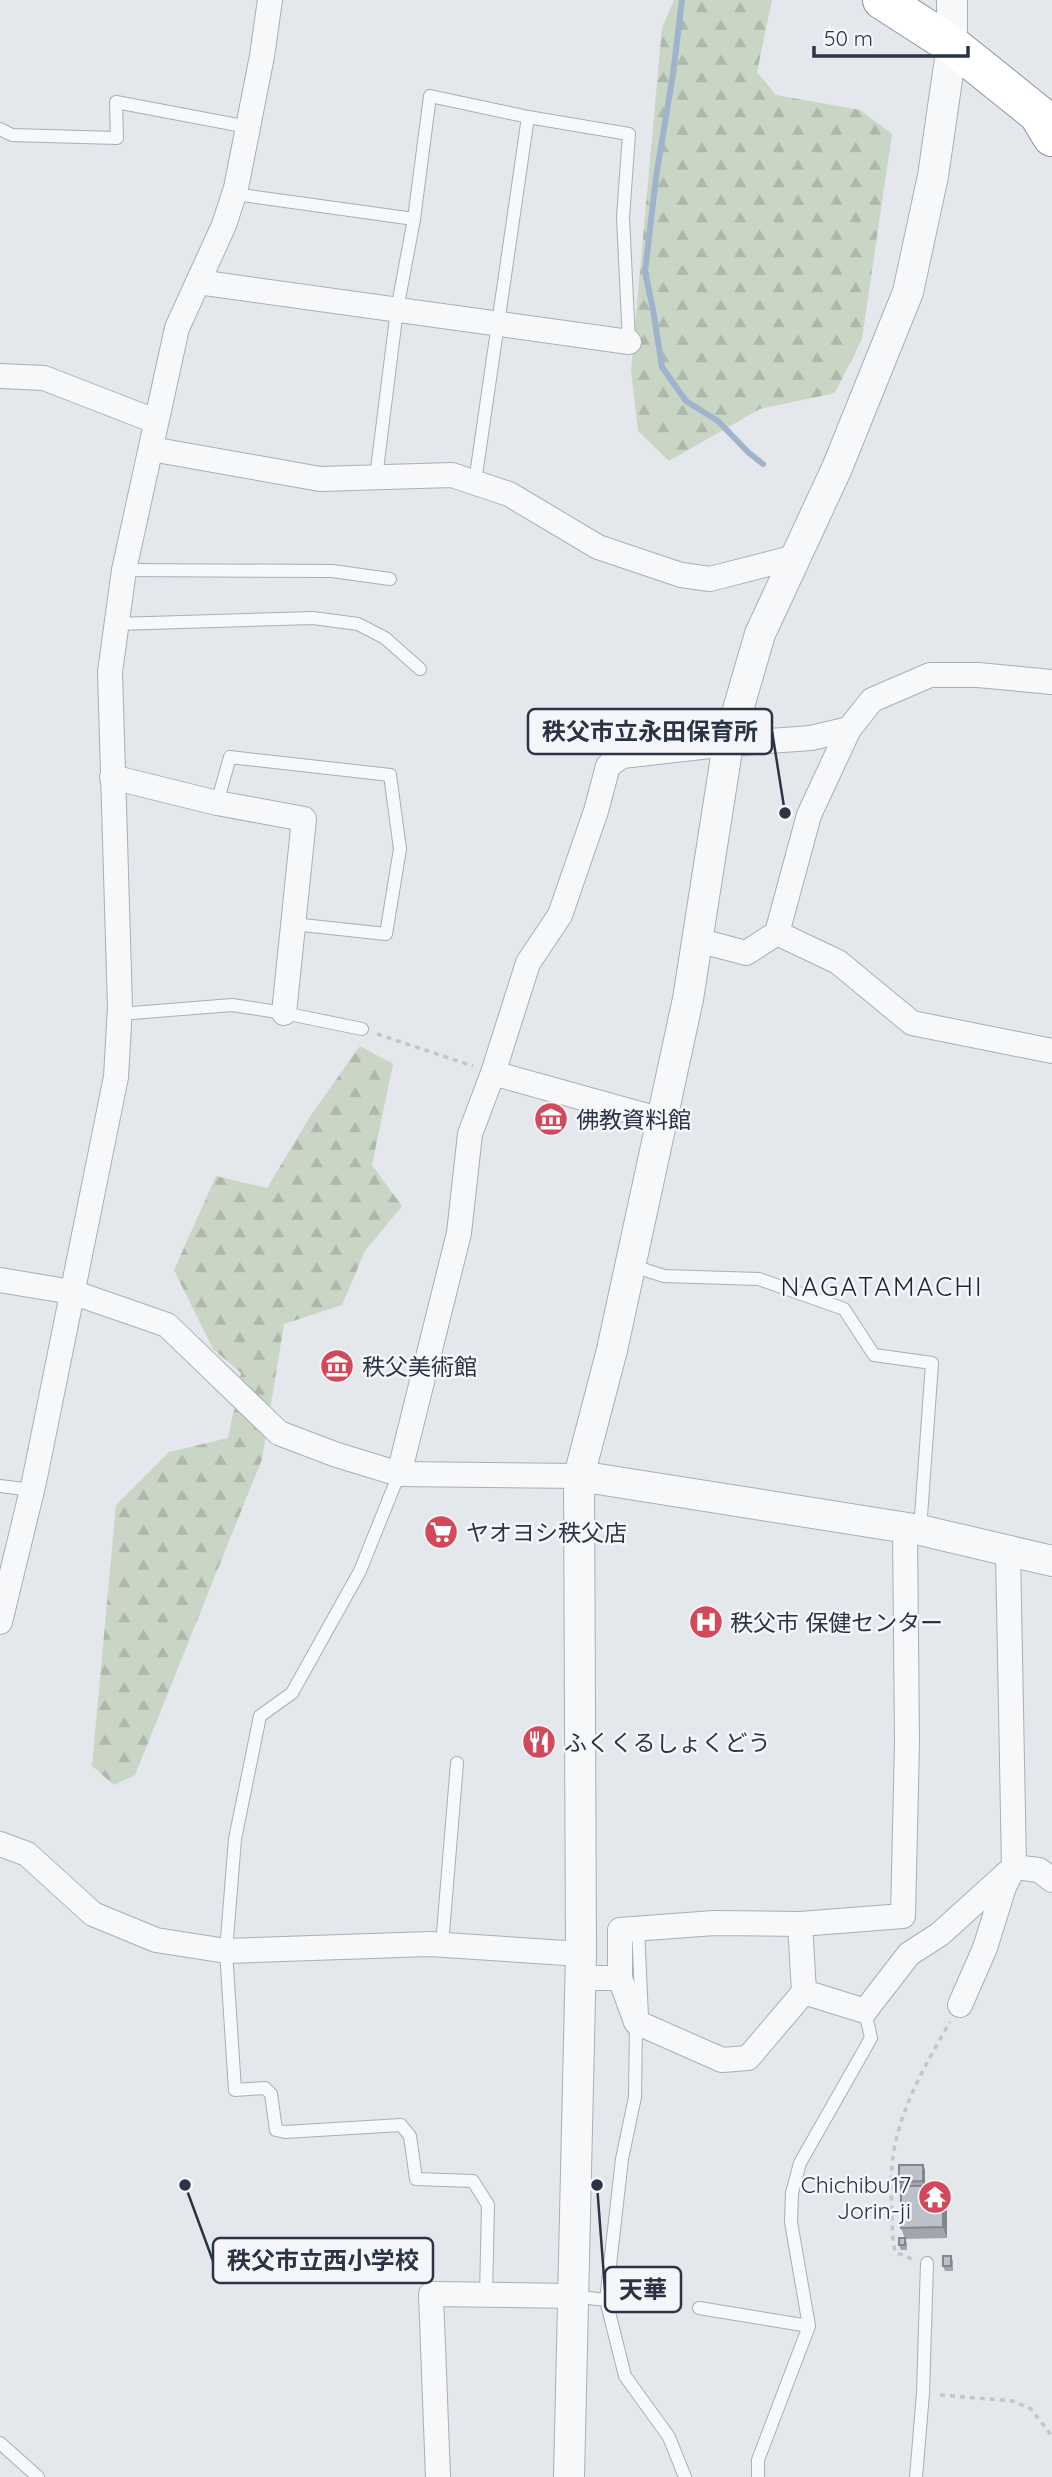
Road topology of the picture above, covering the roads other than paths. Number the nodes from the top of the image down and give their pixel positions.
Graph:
1 (270, 0) edge
2 (882, 0) edge
3 (952, 0) edge
4 (952, 45) junction
5 (528, 117) junction
6 (248, 127) junction
7 (0, 130) edge
8 (1052, 137) edge
9 (234, 194) junction
10 (414, 219) junction
11 (198, 282) junction
12 (397, 310) junction
13 (498, 324) junction
14 (629, 342) joint
15 (0, 376) edge
16 (155, 421) junction
17 (151, 449) junction
18 (376, 477) junction
19 (475, 482) junction
20 (796, 557) junction
21 (124, 570) junction
22 (390, 579) dead end
23 (116, 624) junction
24 (420, 669) dead end
25 (1052, 682) edge
26 (849, 729) junction
27 (728, 744) junction
28 (113, 777) junction
29 (218, 803) junction
30 (293, 924) junction
31 (777, 933) junction
32 (697, 940) junction
33 (284, 1013) junction
34 (120, 1014) junction
35 (362, 1029) road end
36 (1052, 1051) edge
37 (493, 1073) junction
38 (662, 1120) junction
39 (630, 1265) junction
40 (0, 1280) edge
41 (72, 1292) junction
42 (399, 1474) junction
43 (579, 1476) junction
44 (0, 1486) edge
45 (32, 1490) junction
46 (913, 1529) junction
47 (1008, 1550) junction
48 (1052, 1561) edge
49 (0, 1622) edge
50 (457, 1763) dead end
51 (0, 1844) edge
52 (1014, 1867) junction
53 (1052, 1880) edge
54 (800, 1924) junction
55 (638, 1928) junction
56 (442, 1945) junction
57 (226, 1951) junction
58 (581, 1966) junction
59 (620, 1978) junction
60 (804, 1992) junction
61 (960, 2005) road end
62 (865, 2011) junction
63 (639, 2024) junction
64 (927, 2263) road end
65 (486, 2295) junction
66 (572, 2296) junction
67 (606, 2300) junction
68 (699, 2308) dead end
69 (809, 2326) junction
70 (0, 2443) edge
71 (38, 2477) edge
72 (438, 2477) edge
73 (569, 2477) edge
74 (685, 2477) edge
75 (758, 2477) edge
76 (916, 2477) edge

1 - 6 street
2 - 4 highway
3 - 4 street
4 - 8 highway
4 - 20 street
5 - 10 lane
5 - 13 lane
5 - 14 lane
6 - 7 lane
6 - 9 street
9 - 10 lane
9 - 11 street
10 - 12 lane
11 - 12 street
11 - 16 street
12 - 13 street
12 - 18 lane
13 - 14 street
13 - 19 lane
15 - 16 street
16 - 17 street
17 - 18 street
17 - 21 street
18 - 19 street
19 - 20 street
20 - 27 street
21 - 22 lane
21 - 23 street
23 - 24 lane
23 - 28 street
25 - 26 street
26 - 27 street
26 - 31 street
27 - 32 street
27 - 37 street
28 - 29 street
28 - 34 street
29 - 30 street
29 - 30 lane
30 - 33 street
31 - 32 street
31 - 36 street
32 - 38 street
33 - 34 lane
33 - 35 lane
34 - 41 street
37 - 38 street
37 - 42 street
38 - 39 street
39 - 43 street
39 - 46 lane
40 - 41 street
41 - 42 street
41 - 45 street
42 - 43 street
42 - 57 lane
43 - 46 street
43 - 58 street
44 - 45 lane
45 - 49 street
46 - 47 street
46 - 54 street
47 - 48 street
47 - 52 street
50 - 56 lane
51 - 57 street
52 - 53 street
52 - 61 street
52 - 62 street
54 - 55 street
54 - 60 street
55 - 59 street
55 - 63 lane
56 - 57 street
56 - 58 street
57 - 65 lane
58 - 59 street
58 - 66 street
59 - 63 street
60 - 62 street
60 - 63 street
62 - 69 lane
63 - 67 lane
64 - 76 lane
65 - 66 street
65 - 72 street
66 - 67 lane
66 - 73 street
67 - 74 lane
68 - 69 lane
69 - 75 lane
70 - 71 lane

